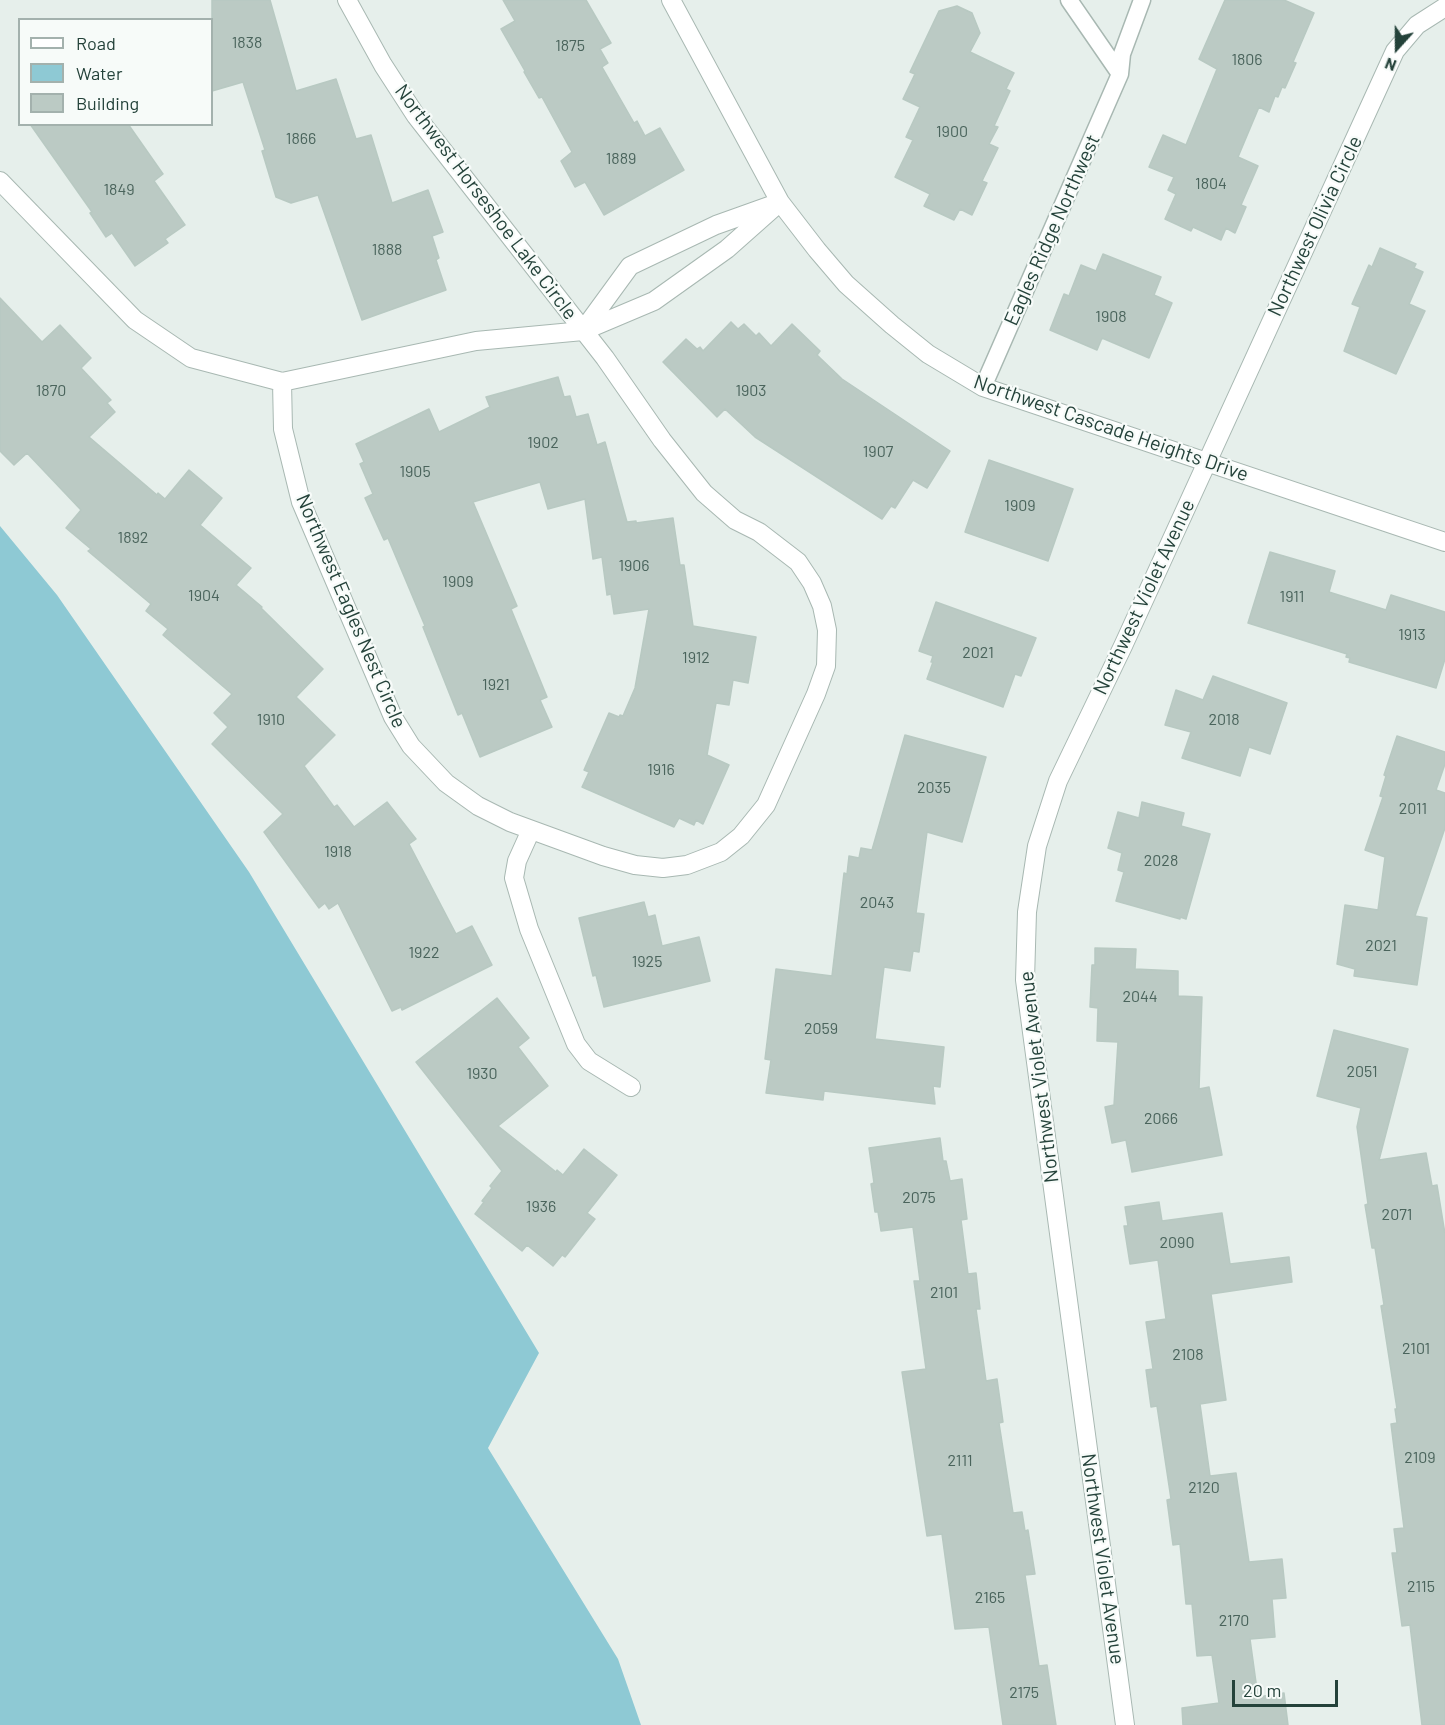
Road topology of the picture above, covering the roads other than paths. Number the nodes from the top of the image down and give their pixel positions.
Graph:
1 (347, 0) edge
2 (671, 0) edge
3 (1069, 0) edge
4 (1142, 0) edge
5 (1445, 6) edge
6 (1120, 74) junction
7 (0, 181) edge
8 (780, 202) junction
9 (583, 331) junction
10 (282, 382) junction
11 (983, 387) junction
12 (1207, 461) junction
13 (1445, 542) edge
14 (531, 830) junction
15 (631, 1087) dead end
16 (1125, 1725) edge

1 - 9 street, Northwest Horseshoe Lake Circle
2 - 8 street, Northwest Cascade Heights Drive
3 - 6 lane
4 - 6 lane, Eagles Ridge Northwest
5 - 12 street, Northwest Olivia Circle
6 - 11 lane, Eagles Ridge Northwest
7 - 10 street, Northwest Horseshoe Lake Circle
8 - 9 street
8 - 9 street
8 - 11 street, Northwest Cascade Heights Drive
9 - 10 street, Northwest Horseshoe Lake Circle
9 - 14 street, Northwest Eagles Nest Circle
10 - 14 street, Northwest Eagles Nest Circle
11 - 12 street, Northwest Cascade Heights Drive
12 - 13 street, Northwest Cascade Heights Drive
12 - 16 street, Northwest Violet Avenue
14 - 15 street

